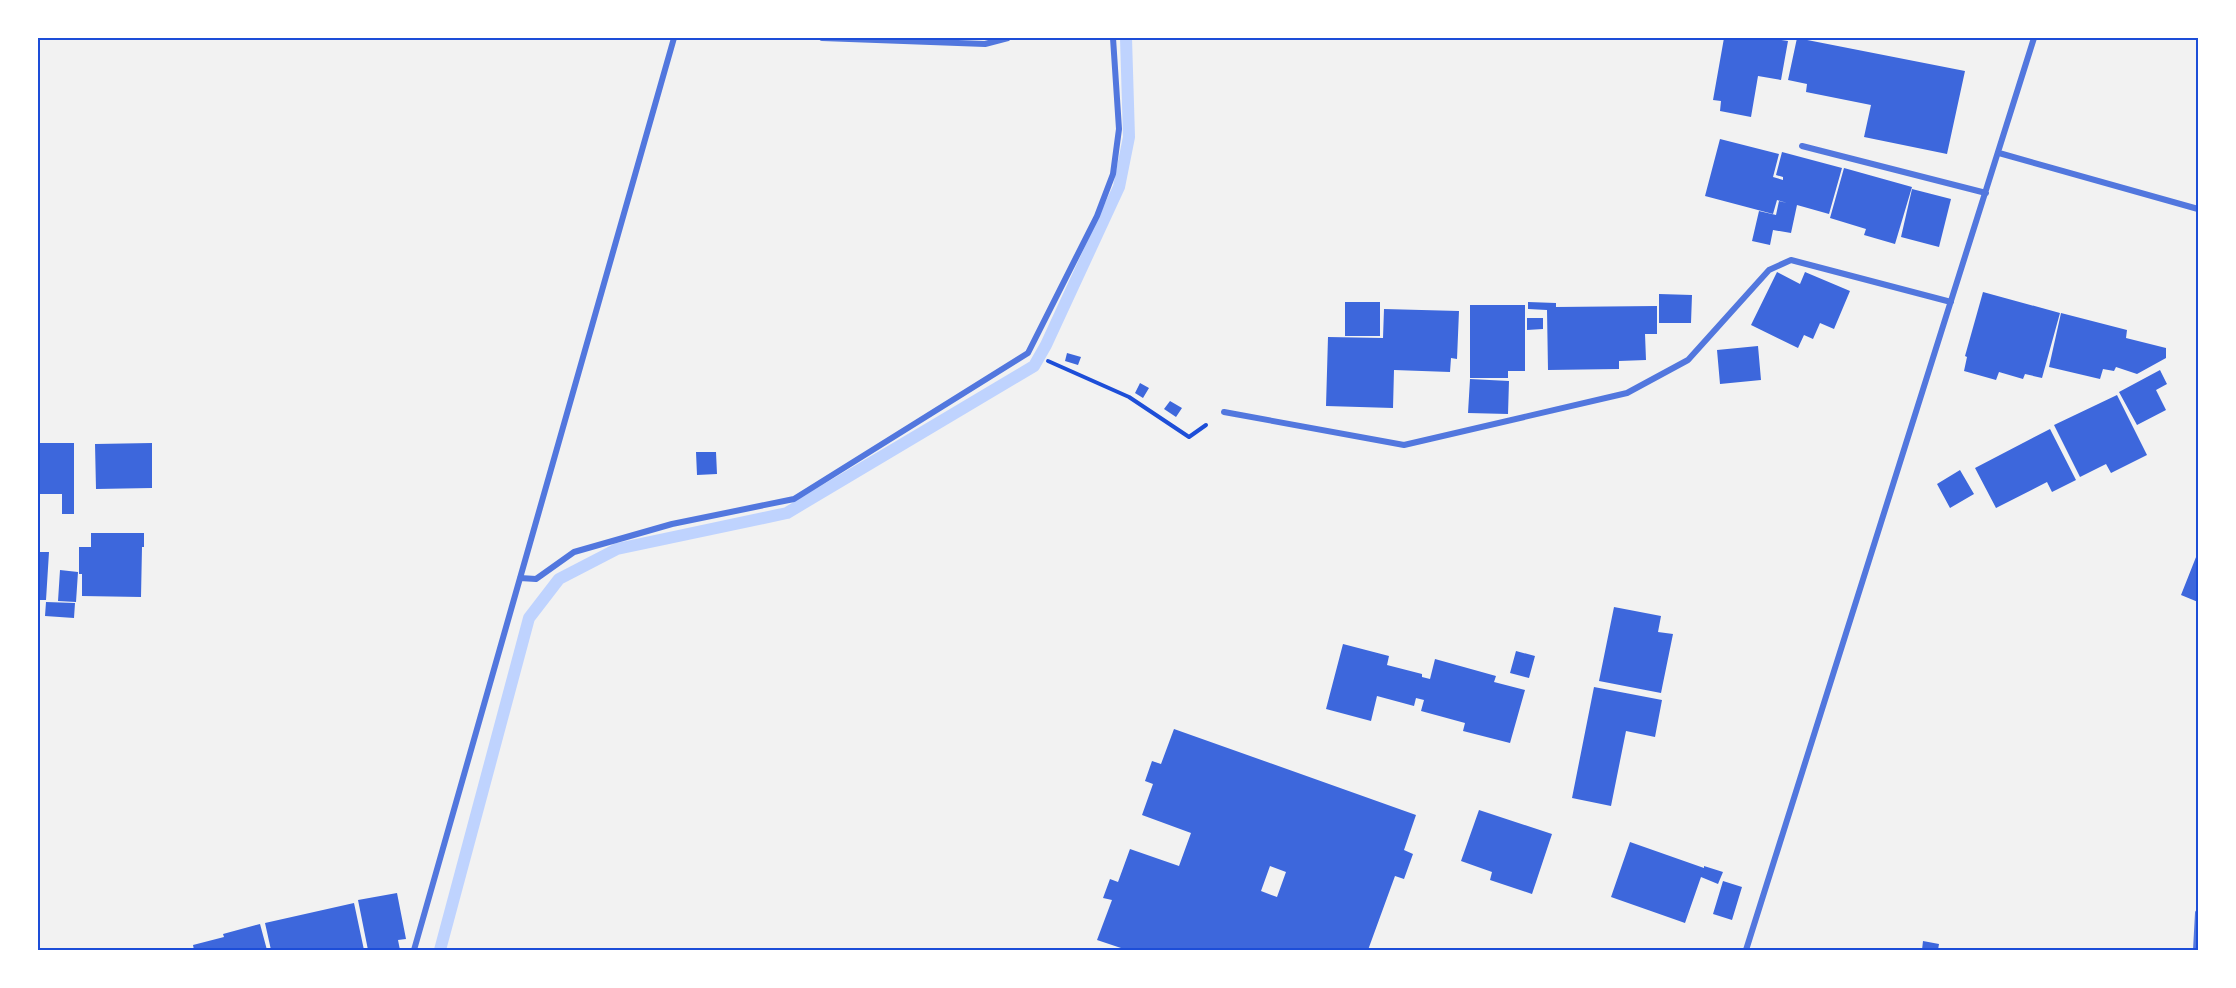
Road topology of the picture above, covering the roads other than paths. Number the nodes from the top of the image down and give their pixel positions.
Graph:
1 (674, 38) edge
2 (822, 38) edge
3 (1008, 38) edge
4 (1113, 38) edge
5 (2034, 38) edge
6 (1802, 146) dead end
7 (1999, 153) junction
8 (1986, 192) junction
9 (2199, 209) edge
10 (1951, 302) junction
11 (1224, 412) road end
12 (520, 578) junction
13 (2199, 913) edge
14 (414, 951) edge
15 (1746, 951) edge
16 (2196, 951) edge

1 - 12 street
2 - 3 street
4 - 12 street
5 - 7 street
6 - 8 street
7 - 8 street
7 - 9 street
8 - 10 street
10 - 11 street
10 - 15 street
12 - 14 street
13 - 16 street

